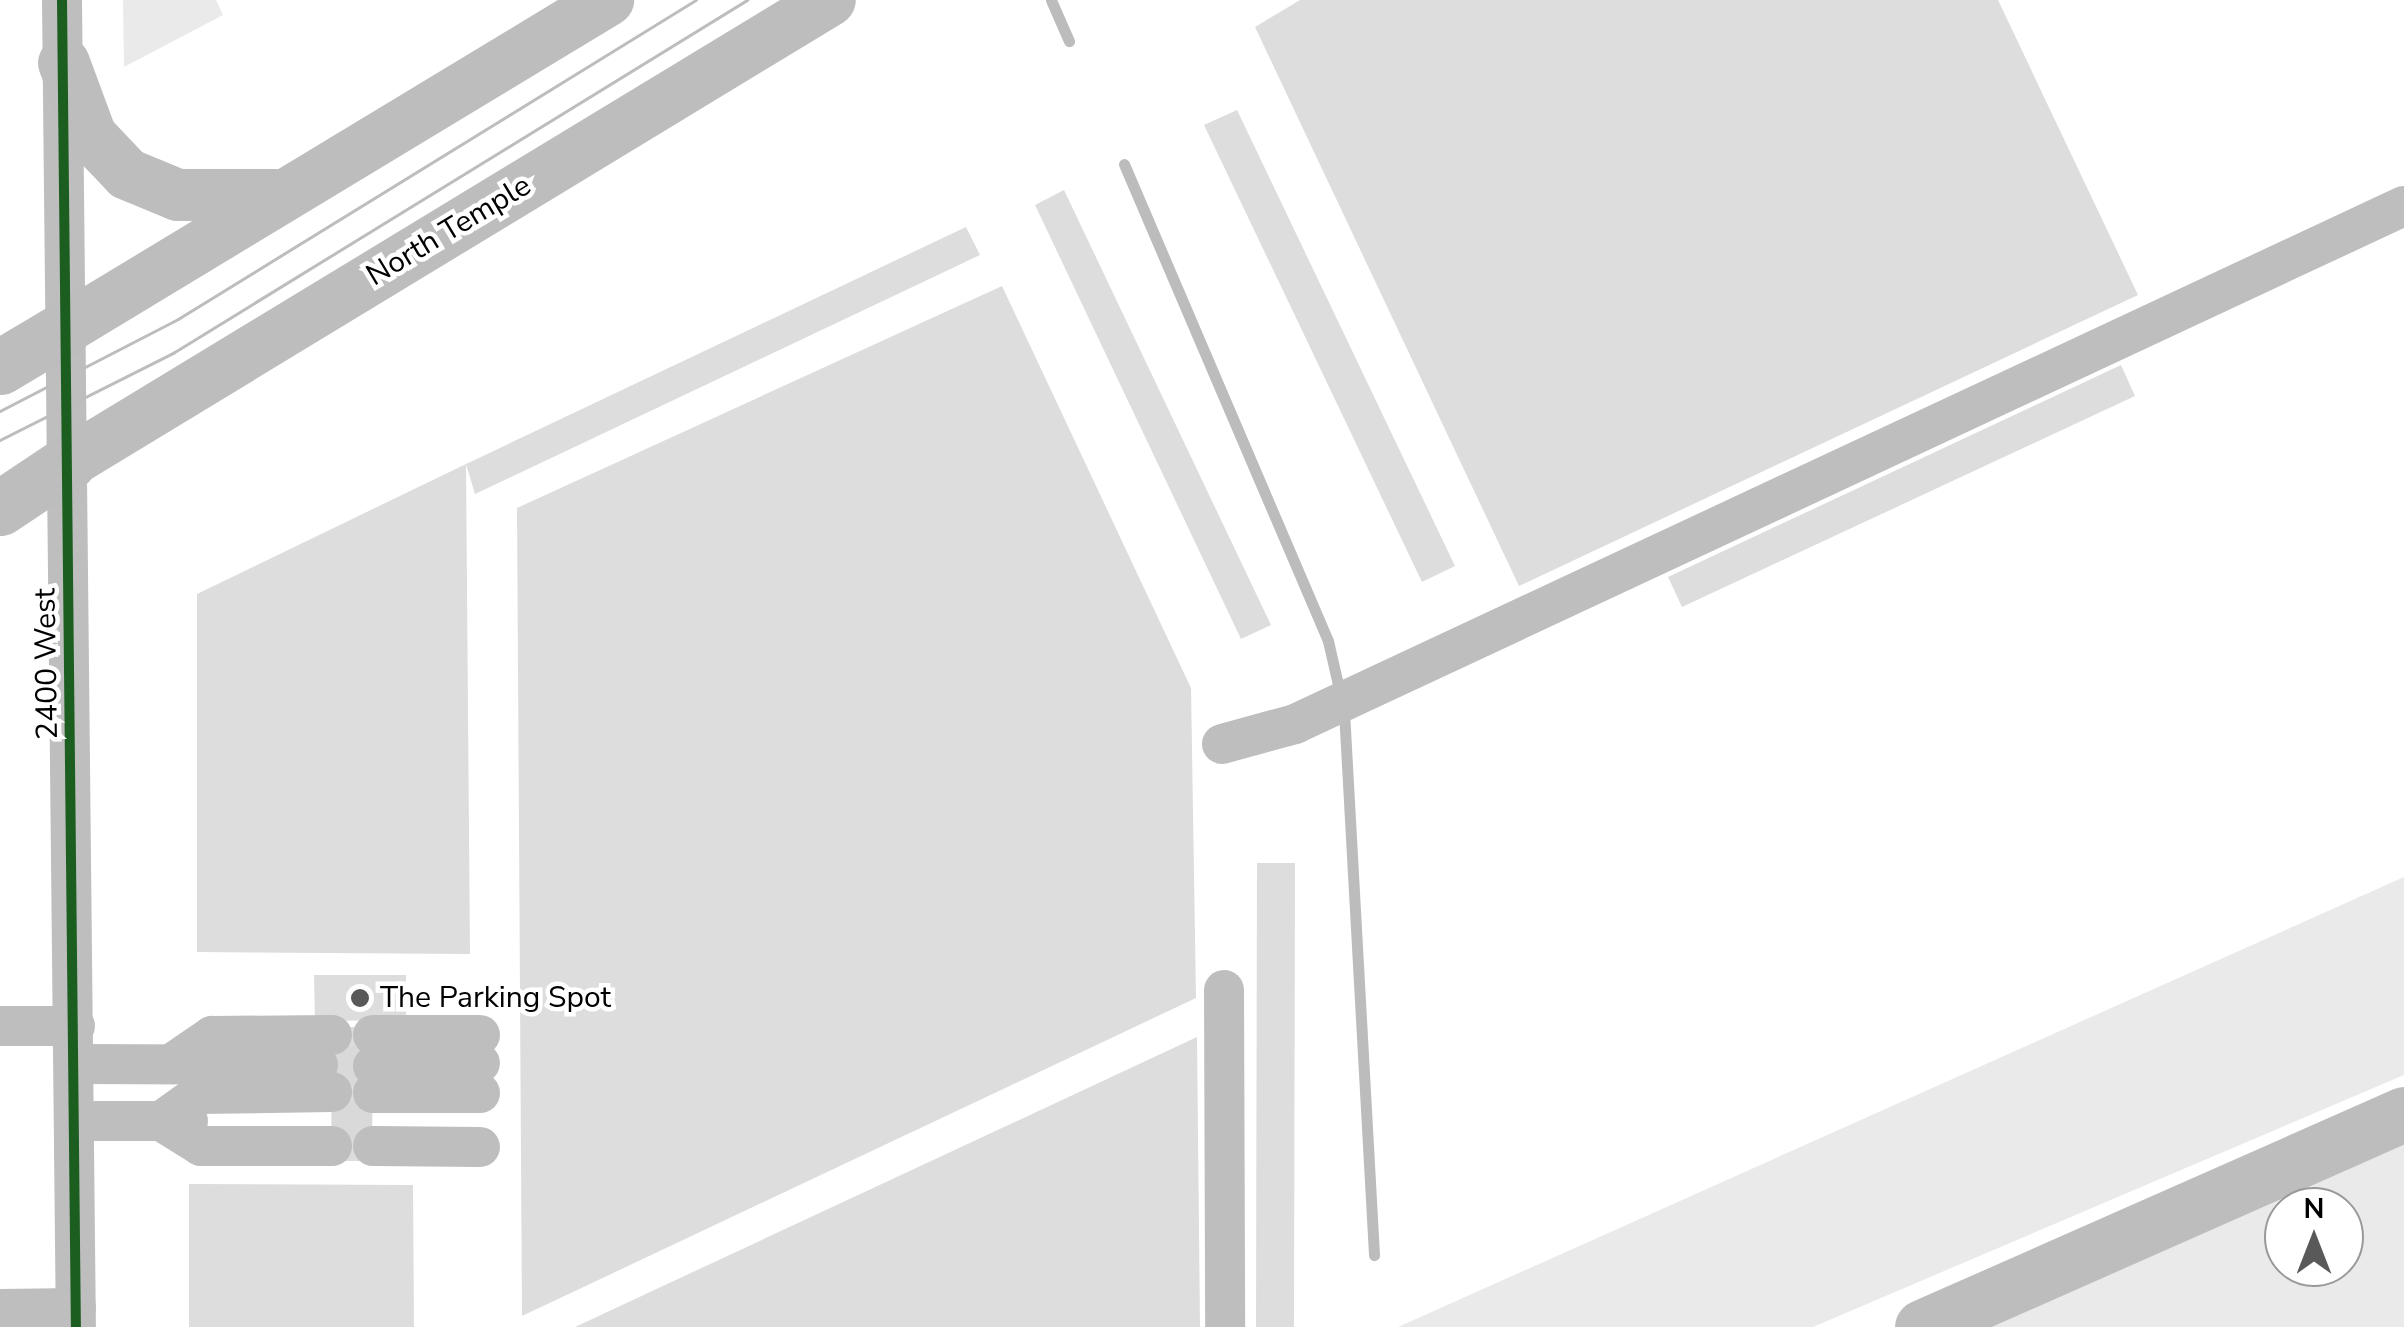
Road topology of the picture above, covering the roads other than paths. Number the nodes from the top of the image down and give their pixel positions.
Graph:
1 (62, 0) edge
2 (608, 0) edge
3 (830, 0) edge
4 (64, 63) junction
5 (288, 193) junction
6 (2404, 206) edge
7 (64, 329) junction
8 (0, 367) edge
9 (68, 462) junction
10 (0, 508) edge
11 (1222, 744) dead end
12 (1224, 990) dead end
13 (0, 1026) edge
14 (76, 1045) junction
15 (332, 1092) junction
16 (373, 1092) junction
17 (480, 1092) junction
18 (2404, 1114) edge
19 (77, 1121) junction
20 (161, 1121) junction
21 (0, 1310) edge
22 (76, 1318) edge
23 (1225, 1327) edge
24 (1922, 1327) edge

1 - 4 street, 2400 West
2 - 5 main road
3 - 9 main road, North Temple
4 - 5 main road
4 - 7 street, 2400 West
5 - 7 main road
6 - 11 street
7 - 8 highway
7 - 9 street, 2400 West
9 - 10 highway
9 - 14 street, 2400 West
12 - 23 street
13 - 14 street
14 - 15 street
14 - 19 street, 2400 West
15 - 20 street
15 - 20 street
16 - 17 street
16 - 17 street
16 - 17 street
18 - 24 highway
19 - 20 street
19 - 22 street, 2400 West
21 - 22 street

